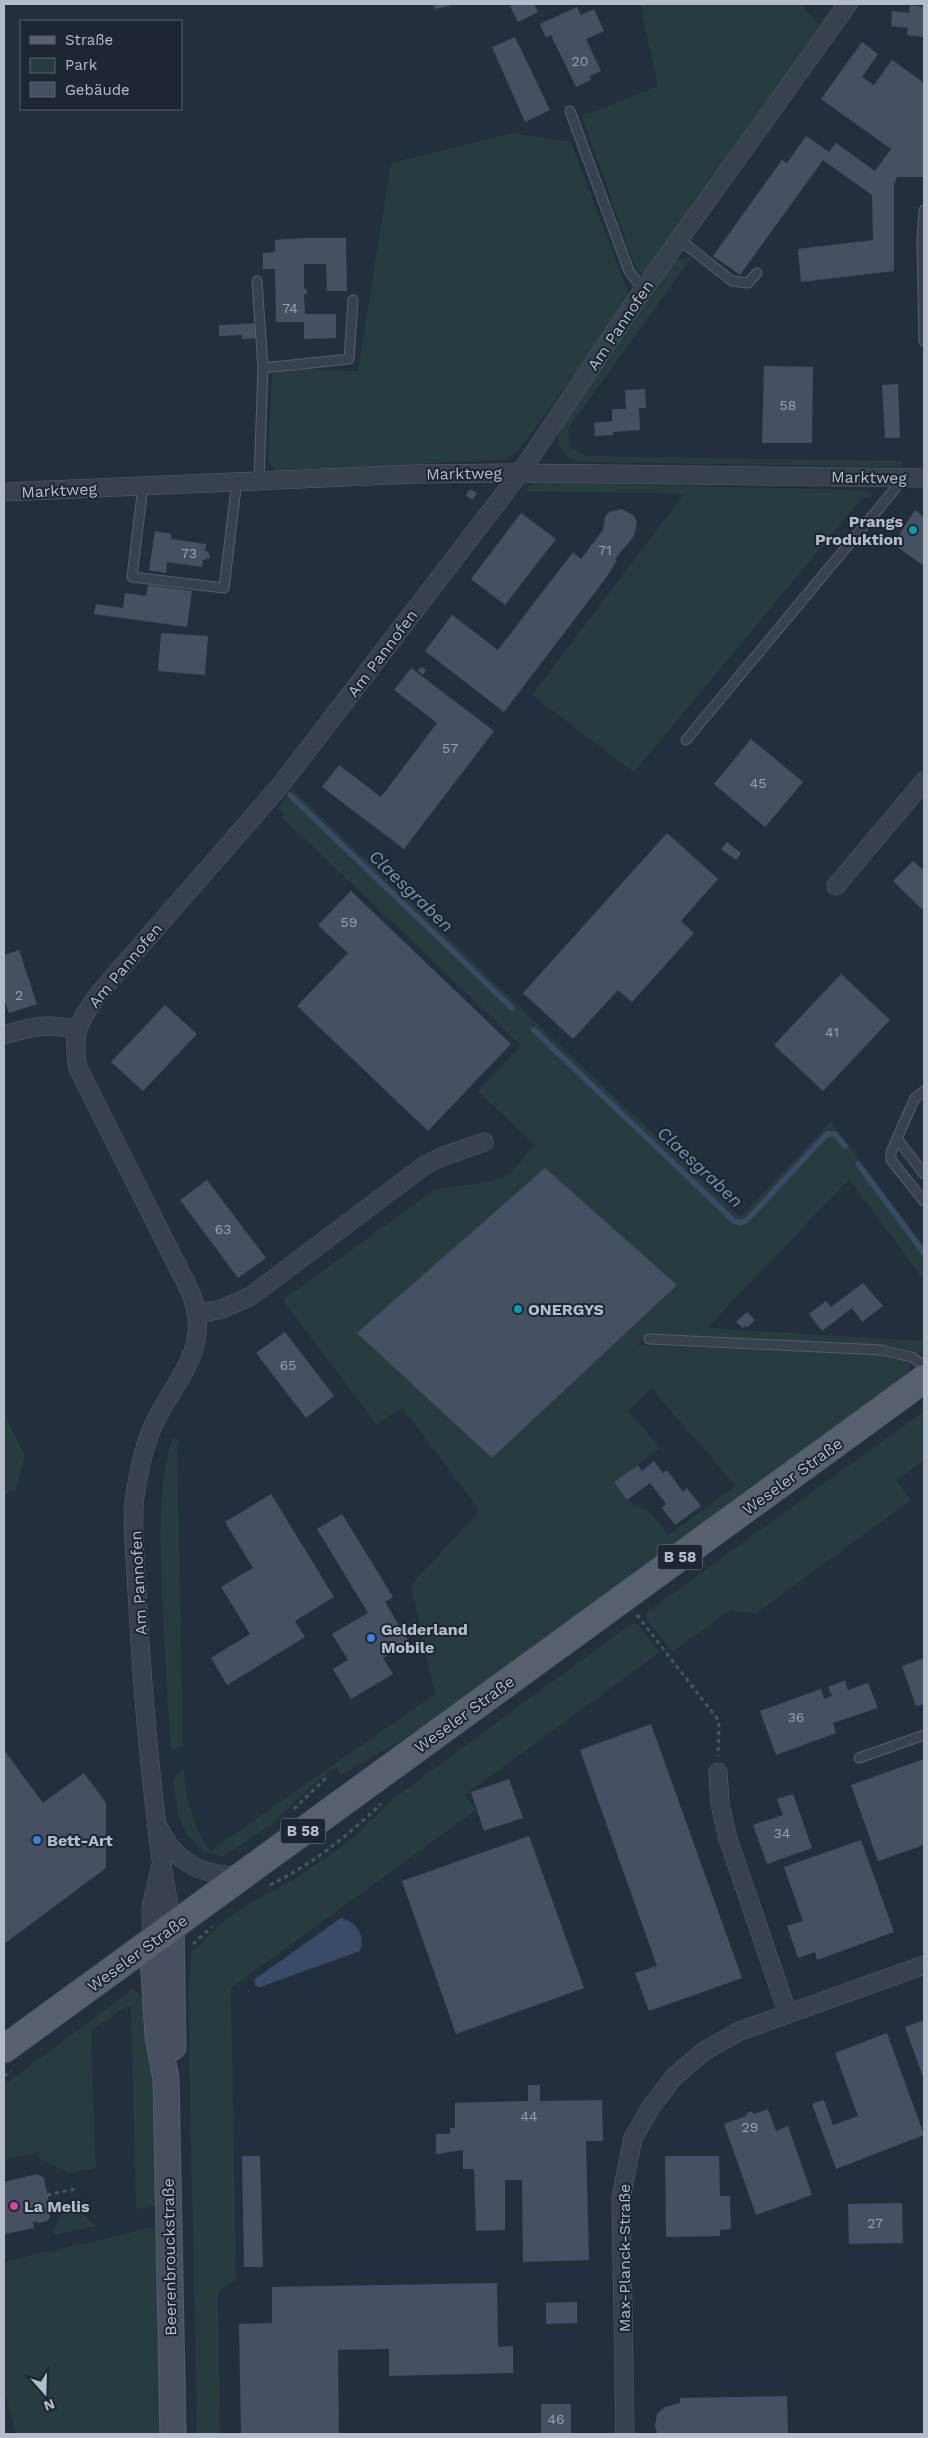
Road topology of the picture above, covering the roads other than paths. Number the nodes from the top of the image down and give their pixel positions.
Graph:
1 (848, 4) edge
2 (570, 111) dead end
3 (924, 210) edge
4 (680, 240) junction
5 (757, 274) dead end
6 (258, 282) dead end
7 (643, 290) junction
8 (352, 300) dead end
9 (924, 342) edge
10 (263, 368) junction
11 (520, 472) junction
12 (904, 478) junction
13 (924, 478) edge
14 (259, 479) junction
15 (237, 480) junction
16 (143, 486) junction
17 (4, 492) edge
18 (686, 740) dead end
19 (924, 781) edge
20 (836, 886) dead end
21 (76, 1030) junction
22 (4, 1036) edge
23 (924, 1091) edge
24 (898, 1140) junction
25 (484, 1142) dead end
26 (924, 1174) edge
27 (924, 1202) edge
28 (198, 1314) junction
29 (649, 1339) dead end
30 (924, 1366) edge
31 (924, 1379) edge
32 (924, 1735) edge
33 (859, 1758) dead end
34 (718, 1772) road end
35 (156, 1822) junction
36 (161, 1865) junction
37 (240, 1877) junction
38 (162, 1935) junction
39 (924, 1965) edge
40 (788, 2014) junction
41 (4, 2048) edge
42 (173, 2434) edge
43 (625, 2434) edge

1 - 4 street, Am Pannofen
2 - 7 lane
3 - 9 lane
4 - 5 lane
4 - 7 street, Am Pannofen
6 - 10 lane
7 - 11 street, Am Pannofen
8 - 10 lane
10 - 14 lane
11 - 12 street, Marktweg
11 - 14 street, Marktweg
11 - 21 street, Am Pannofen
12 - 13 street, Marktweg
12 - 18 lane
14 - 15 street, Marktweg
15 - 16 street, Marktweg
15 - 16 lane
16 - 17 street, Marktweg
19 - 20 street
21 - 22 street
21 - 28 street, Am Pannofen
23 - 24 lane
24 - 26 lane
24 - 27 lane
25 - 28 street
28 - 35 street, Am Pannofen
29 - 30 lane
31 - 37 main road, Weseler Straße / B 58
32 - 33 lane
34 - 40 street
35 - 36 street, Am Pannofen
35 - 37 street
36 - 38 street
36 - 38 street
37 - 38 main road, Weseler Straße / B 58
38 - 41 main road, Weseler Straße / B 58
38 - 42 main road, Beerenbrouckstraße
39 - 40 street, Max-Planck-Straße
40 - 43 street, Max-Planck-Straße

